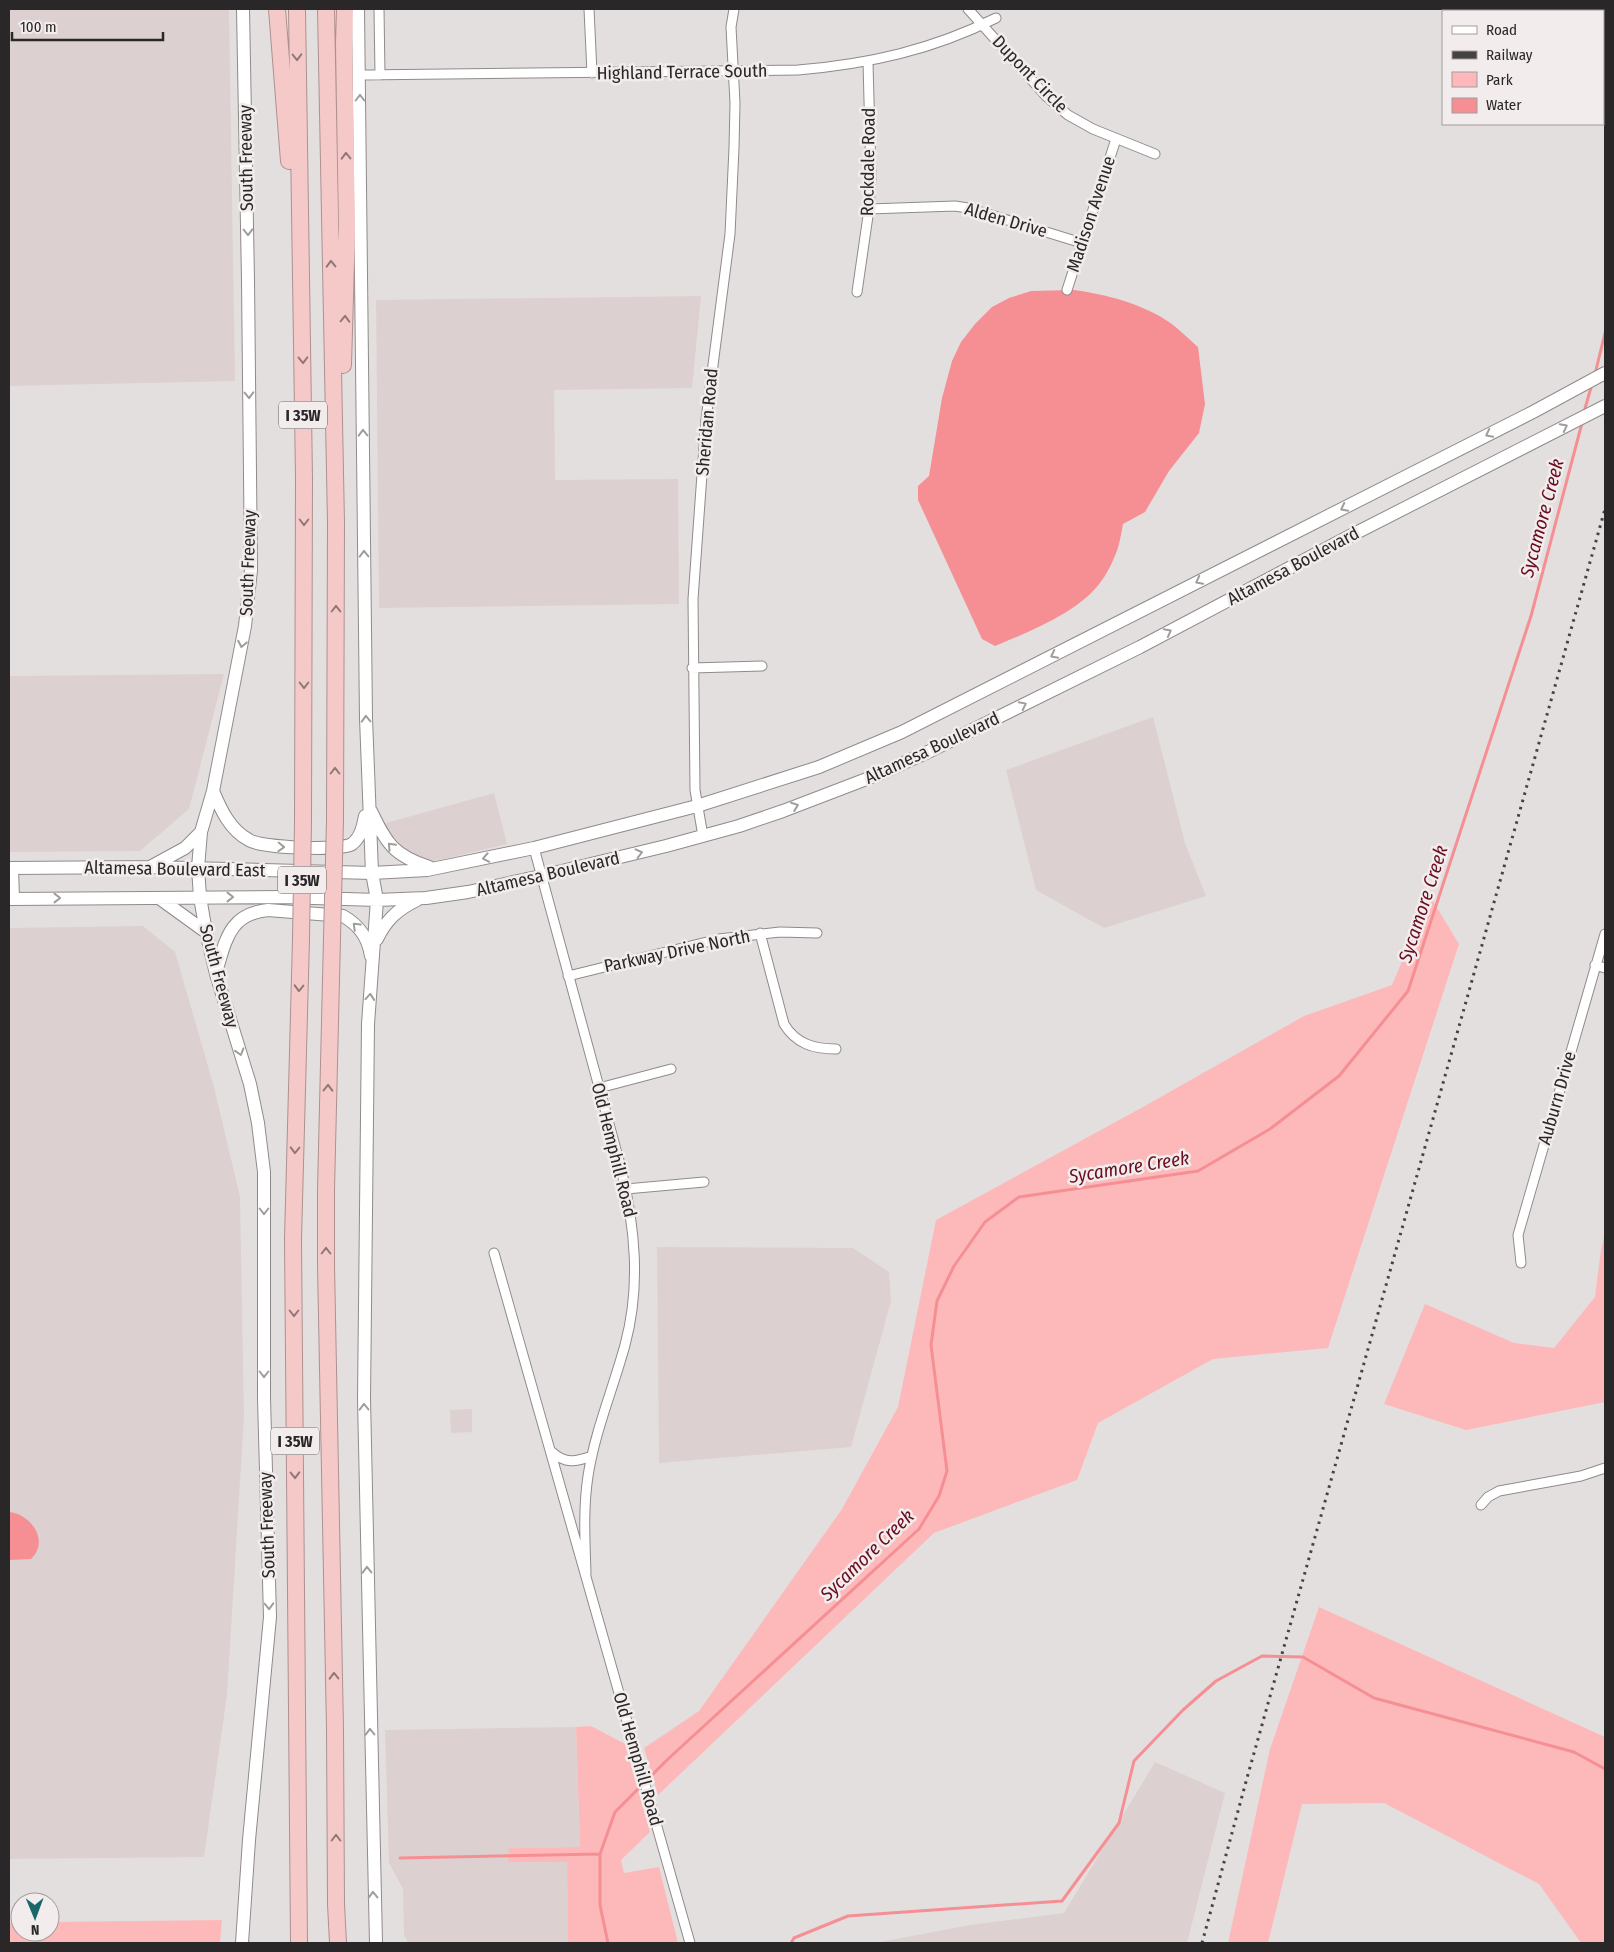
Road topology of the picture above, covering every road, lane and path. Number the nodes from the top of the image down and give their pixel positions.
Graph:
1 (243, 9) edge
2 (277, 9) edge
3 (297, 9) edge
4 (326, 9) edge
5 (344, 9) edge
6 (358, 9) edge
7 (379, 9) edge
8 (589, 9) edge
9 (734, 9) edge
10 (968, 9) edge
11 (996, 18) dead end
12 (982, 25) junction
13 (868, 62) junction
14 (733, 71) junction
15 (592, 73) junction
16 (360, 75) junction
17 (380, 75) junction
18 (1116, 139) junction
19 (1154, 154) dead end
20 (869, 209) junction
21 (1082, 243) junction
22 (1067, 290) dead end
23 (857, 292) dead end
24 (302, 336) junction
25 (1605, 373) edge
26 (1605, 406) edge
27 (336, 523) junction
28 (762, 666) dead end
29 (692, 668) junction
30 (213, 791) junction
31 (368, 804) junction
32 (697, 806) junction
33 (201, 832) junction
34 (703, 836) junction
35 (534, 848) junction
36 (151, 867) junction
37 (11, 868) edge
38 (198, 868) junction
39 (433, 868) junction
40 (372, 873) junction
41 (541, 876) junction
42 (200, 897) junction
43 (11, 898) edge
44 (159, 898) junction
45 (419, 899) junction
46 (376, 900) junction
47 (206, 932) junction
48 (817, 933) dead end
49 (760, 934) junction
50 (1605, 934) edge
51 (375, 943) junction
52 (1595, 965) junction
53 (1605, 968) edge
54 (372, 971) junction
55 (216, 974) junction
56 (568, 976) junction
57 (836, 1050) dead end
58 (671, 1069) dead end
59 (599, 1088) junction
60 (704, 1182) dead end
61 (626, 1189) junction
62 (494, 1253) dead end
63 (1521, 1263) dead end
64 (552, 1452) junction
65 (592, 1456) junction
66 (1605, 1468) edge
67 (1481, 1505) dead end
68 (586, 1574) junction
69 (339, 1942) edge
70 (242, 1943) edge
71 (300, 1943) edge
72 (376, 1943) edge
73 (690, 1943) edge

1 -> 30 main road, South Freeway
2 - 24 highway
3 -> 24 highway, South Freeway / I 35W
27 -> 4 highway, I 35W
27 -> 5 highway
6 - 16 main road
7 - 17 street
8 - 15 street
9 - 14 street, Sheridan Road
10 - 12 street, Dupont Circle
11 - 12 street, Highland Terrace South
12 - 13 street, Highland Terrace South
12 - 18 street, Dupont Circle
13 - 14 street, Highland Terrace South
13 - 20 street, Rockdale Road
14 - 15 street, Highland Terrace South
14 - 29 street, Sheridan Road
15 - 17 street, Highland Terrace South
16 - 17 street, Highland Terrace South
31 -> 16 main road
18 - 19 street, Dupont Circle
18 - 21 street, Madison Avenue
20 - 21 street, Alden Drive
20 - 23 street, Rockdale Road
21 - 22 street, Madison Avenue
24 -> 71 highway, South Freeway / I 35W, bridge
25 -> 32 main road, Altamesa Boulevard
34 -> 26 main road, Altamesa Boulevard
69 -> 27 highway, I 35W, bridge
28 - 29 street
29 - 32 street, Sheridan Road
30 -> 31 main road
30 - 33 main road, South Freeway
39 -> 31 main road
31 - 40 main road
32 - 34 street, Sheridan Road
32 - 35 main road, Altamesa Boulevard
33 - 36 main road
33 - 38 main road, South Freeway
41 -> 34 main road, Altamesa Boulevard
35 -> 39 main road, Altamesa Boulevard
35 - 41 street, Old Hemphill Road
36 - 37 main road, Altamesa Boulevard East
36 - 38 main road, Altamesa Boulevard East
37 - 43 main road
38 - 40 main road, Altamesa Boulevard East
38 - 42 main road, South Freeway
39 - 40 main road, Altamesa Boulevard
40 - 46 main road
41 - 45 main road, Altamesa Boulevard
41 - 56 street, Old Hemphill Road
42 - 44 main road, Altamesa Boulevard East
42 -> 46 main road, Altamesa Boulevard
42 - 47 main road, South Freeway
43 -> 44 main road, Altamesa Boulevard East
44 - 47 main road
45 - 46 main road, Altamesa Boulevard
45 - 51 main road
46 - 51 main road
47 - 55 main road, South Freeway
48 - 49 street, Parkway Drive North
49 - 56 street, Parkway Drive North
49 - 57 street
50 - 52 street, Auburn Drive
51 - 54 main road
52 - 53 street
52 - 63 street, Auburn Drive
54 -> 55 main road
72 -> 54 main road
55 -> 70 main road, South Freeway
56 - 59 street, Old Hemphill Road
58 - 59 street
59 - 61 street, Old Hemphill Road
60 - 61 street
61 - 65 street, Old Hemphill Road
62 - 64 street, Old Hemphill Road
64 - 65 street
64 - 68 street, Old Hemphill Road
65 - 68 street, Old Hemphill Road
66 - 67 street
68 - 73 street, Old Hemphill Road

